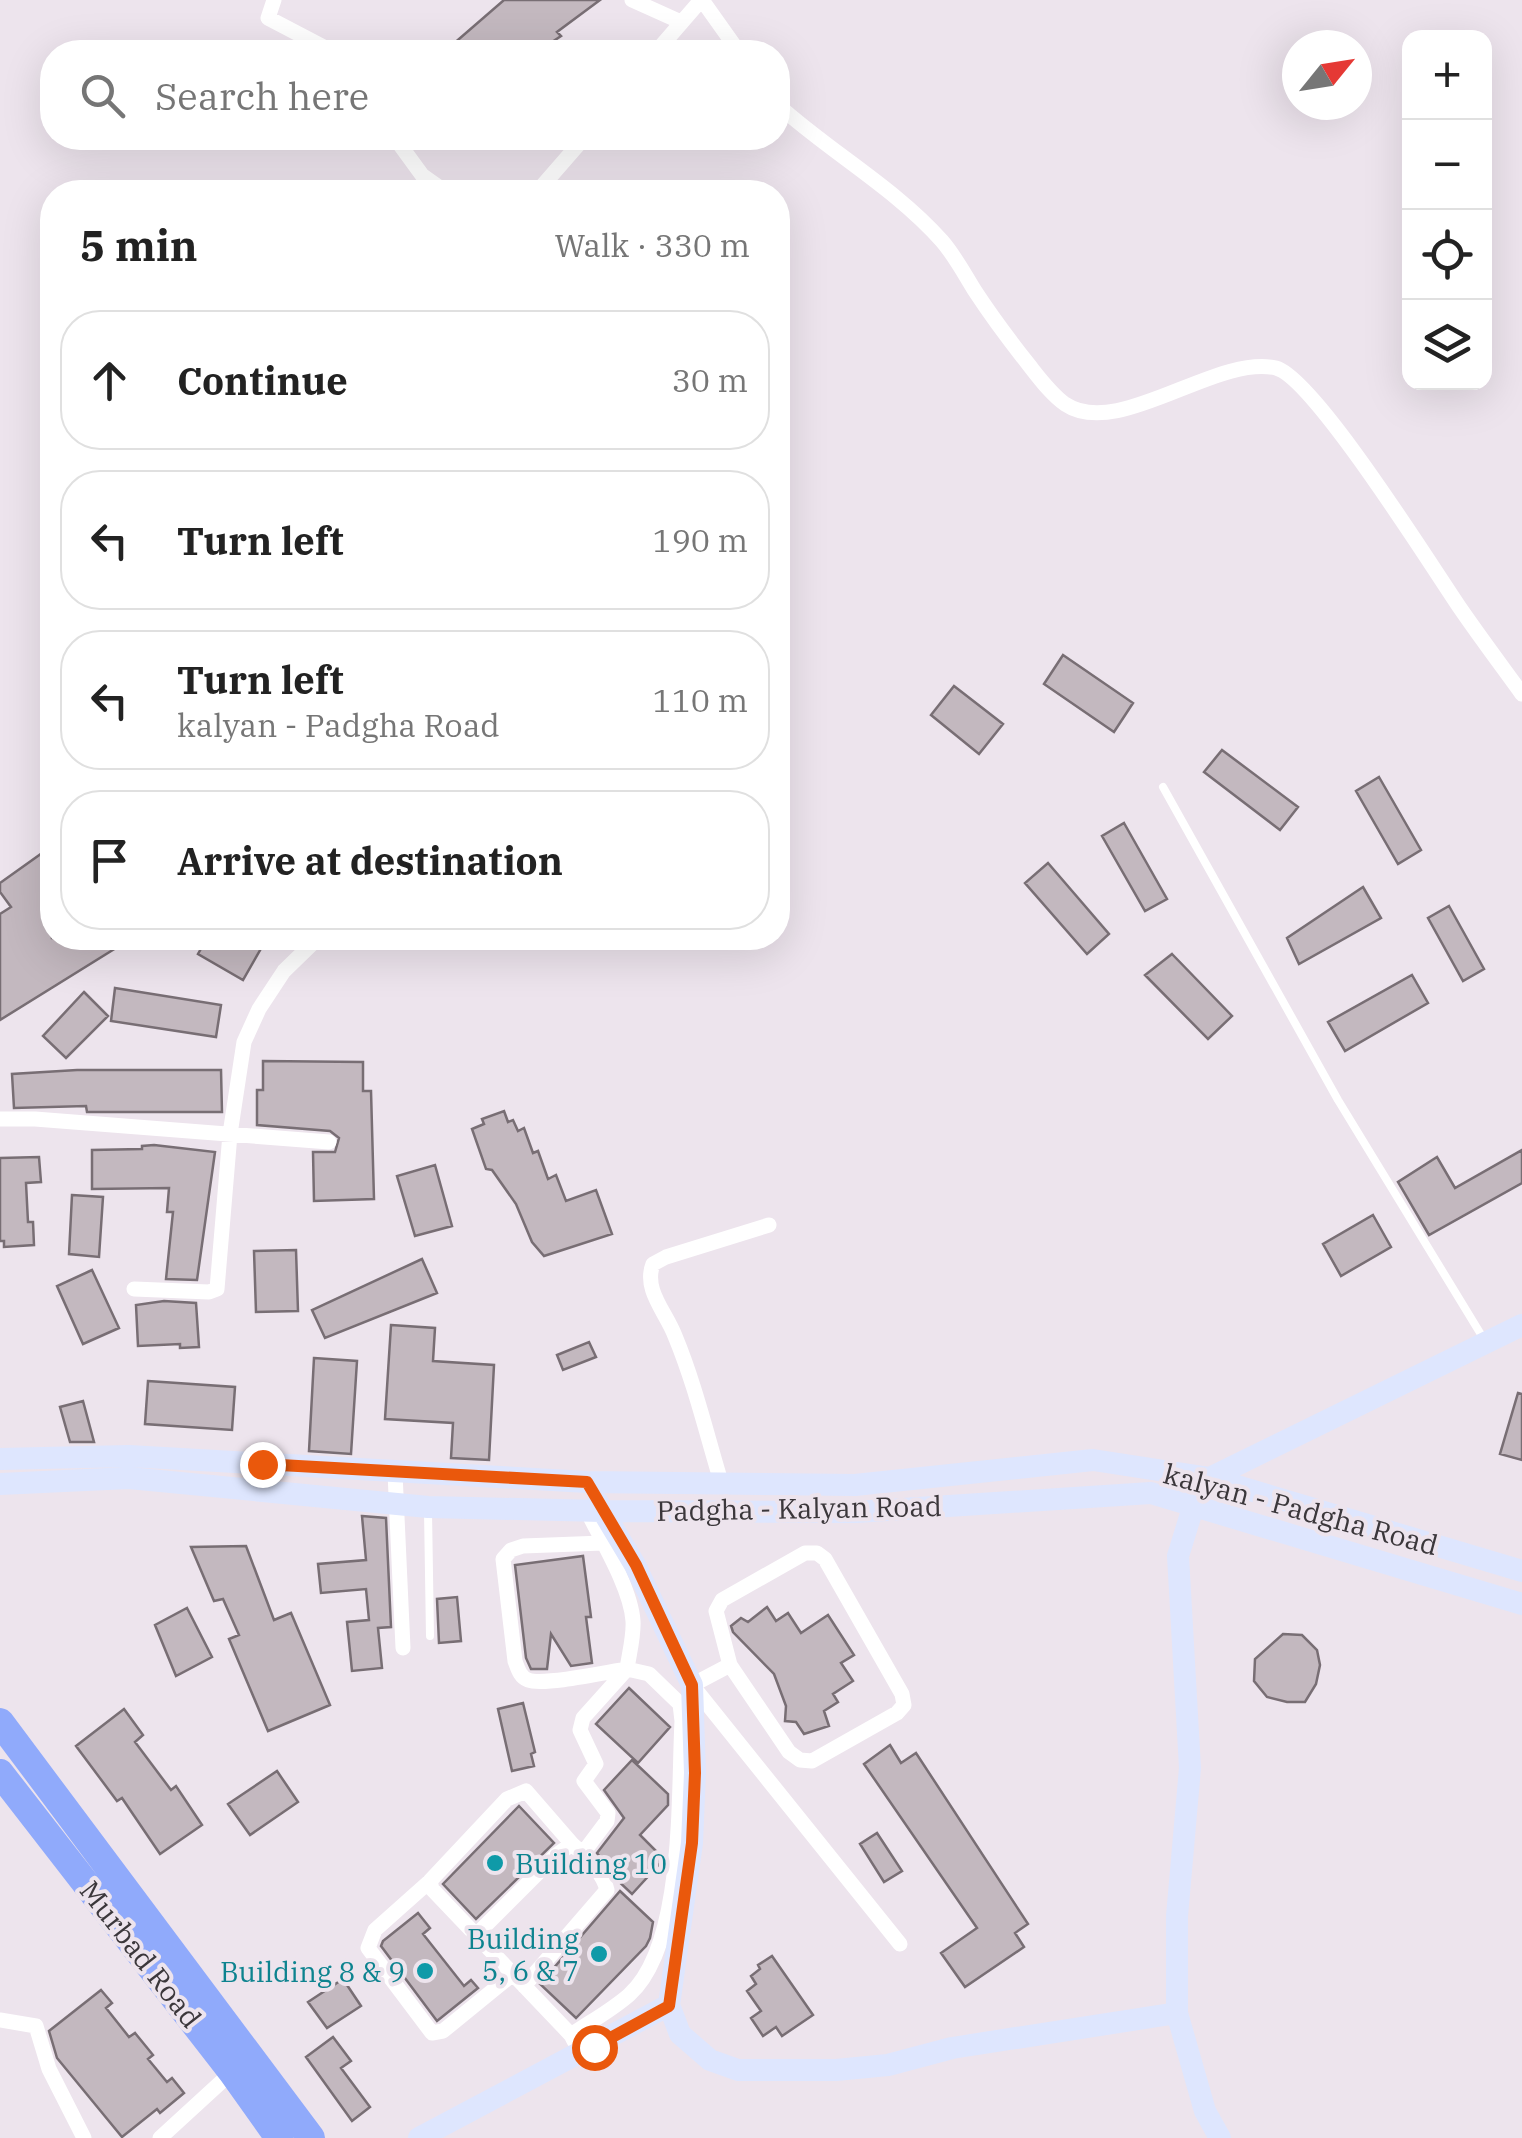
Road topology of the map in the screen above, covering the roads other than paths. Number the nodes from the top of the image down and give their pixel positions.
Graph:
1 (274, 0) edge
2 (632, 0) edge
3 (702, 0) edge
4 (682, 22) junction
5 (309, 40) edge
6 (666, 40) edge
7 (731, 40) edge
8 (790, 115) edge
9 (404, 150) edge
10 (574, 150) edge
11 (429, 180) edge
12 (547, 180) edge
13 (1522, 694) edge
14 (1163, 787) dead end
15 (306, 950) edge
16 (0, 1119) edge
17 (230, 1134) junction
18 (328, 1142) dead end
19 (768, 1225) dead end
20 (134, 1289) dead end
21 (1522, 1325) edge
22 (1486, 1343) junction
23 (0, 1459) edge
24 (262, 1464) junction
25 (129, 1467) junction
26 (395, 1473) junction
27 (1210, 1478) junction
28 (587, 1482) junction
29 (0, 1484) edge
30 (722, 1485) junction
31 (856, 1486) junction
32 (263, 1490) junction
33 (395, 1502) junction
34 (1194, 1504) junction
35 (428, 1507) junction
36 (595, 1511) junction
37 (856, 1512) junction
38 (603, 1544) junction
39 (1522, 1571) edge
40 (1522, 1604) edge
41 (430, 1636) dead end
42 (402, 1648) dead end
43 (730, 1664) junction
44 (626, 1669) junction
45 (692, 1685) junction
46 (0, 1722) edge
47 (0, 1773) edge
48 (577, 1849) junction
49 (100, 1880) junction
50 (430, 1881) junction
51 (476, 1935) junction
52 (900, 1944) dead end
53 (519, 1980) junction
54 (669, 2006) junction
55 (1178, 2013) junction
56 (0, 2020) edge
57 (576, 2044) junction
58 (232, 2072) junction
59 (84, 2138) edge
60 (160, 2138) edge
61 (279, 2138) edge
62 (311, 2138) edge
63 (419, 2138) edge
64 (1220, 2138) edge

1 - 5 street
2 - 4 street
3 - 4 street
3 - 7 street
4 - 6 street
8 - 13 street
9 - 11 street
10 - 12 street
14 - 22 lane
15 - 17 street
16 - 17 street
17 - 18 street
17 - 20 street
19 - 30 street
21 - 22 main road
22 - 27 main road
23 - 25 main road, kalyan - Padgha Road
24 - 25 main road, kalyan - Padgha Road
24 - 26 main road, kalyan - Padgha Road
24 - 32 main road
25 - 29 main road, Padgha - Kalyan Road
25 - 32 main road, Padgha - Kalyan Road
26 - 28 main road, kalyan - Padgha Road
26 - 33 street
27 - 31 main road, kalyan - Padgha Road
27 - 34 main road
27 - 39 main road, kalyan - Padgha Road
28 - 30 main road, kalyan - Padgha Road
28 - 36 main road
30 - 31 main road, kalyan - Padgha Road
31 - 37 main road
32 - 33 main road, Padgha - Kalyan Road
33 - 35 main road, Padgha - Kalyan Road
33 - 42 street
34 - 37 main road, Padgha - Kalyan Road
34 - 40 main road, Padgha - Kalyan Road
34 - 55 main road
35 - 36 main road, Padgha - Kalyan Road
35 - 41 lane
36 - 37 main road, Padgha - Kalyan Road
36 - 38 street
36 - 45 main road
38 - 44 street
38 - 44 street
43 - 43 street
43 - 45 street
44 - 48 street
44 - 57 street
45 - 52 street
45 - 54 main road
46 - 49 highway
47 - 49 highway, Murbad Road
48 - 50 street
48 - 51 street
48 - 53 street
49 - 58 highway, Murbad Road
49 - 62 highway
50 - 51 street
50 - 53 street
51 - 53 street
53 - 57 street
54 - 55 main road
54 - 57 main road
55 - 64 main road
56 - 59 street
57 - 63 main road
58 - 60 street
58 - 61 highway, Murbad Road

